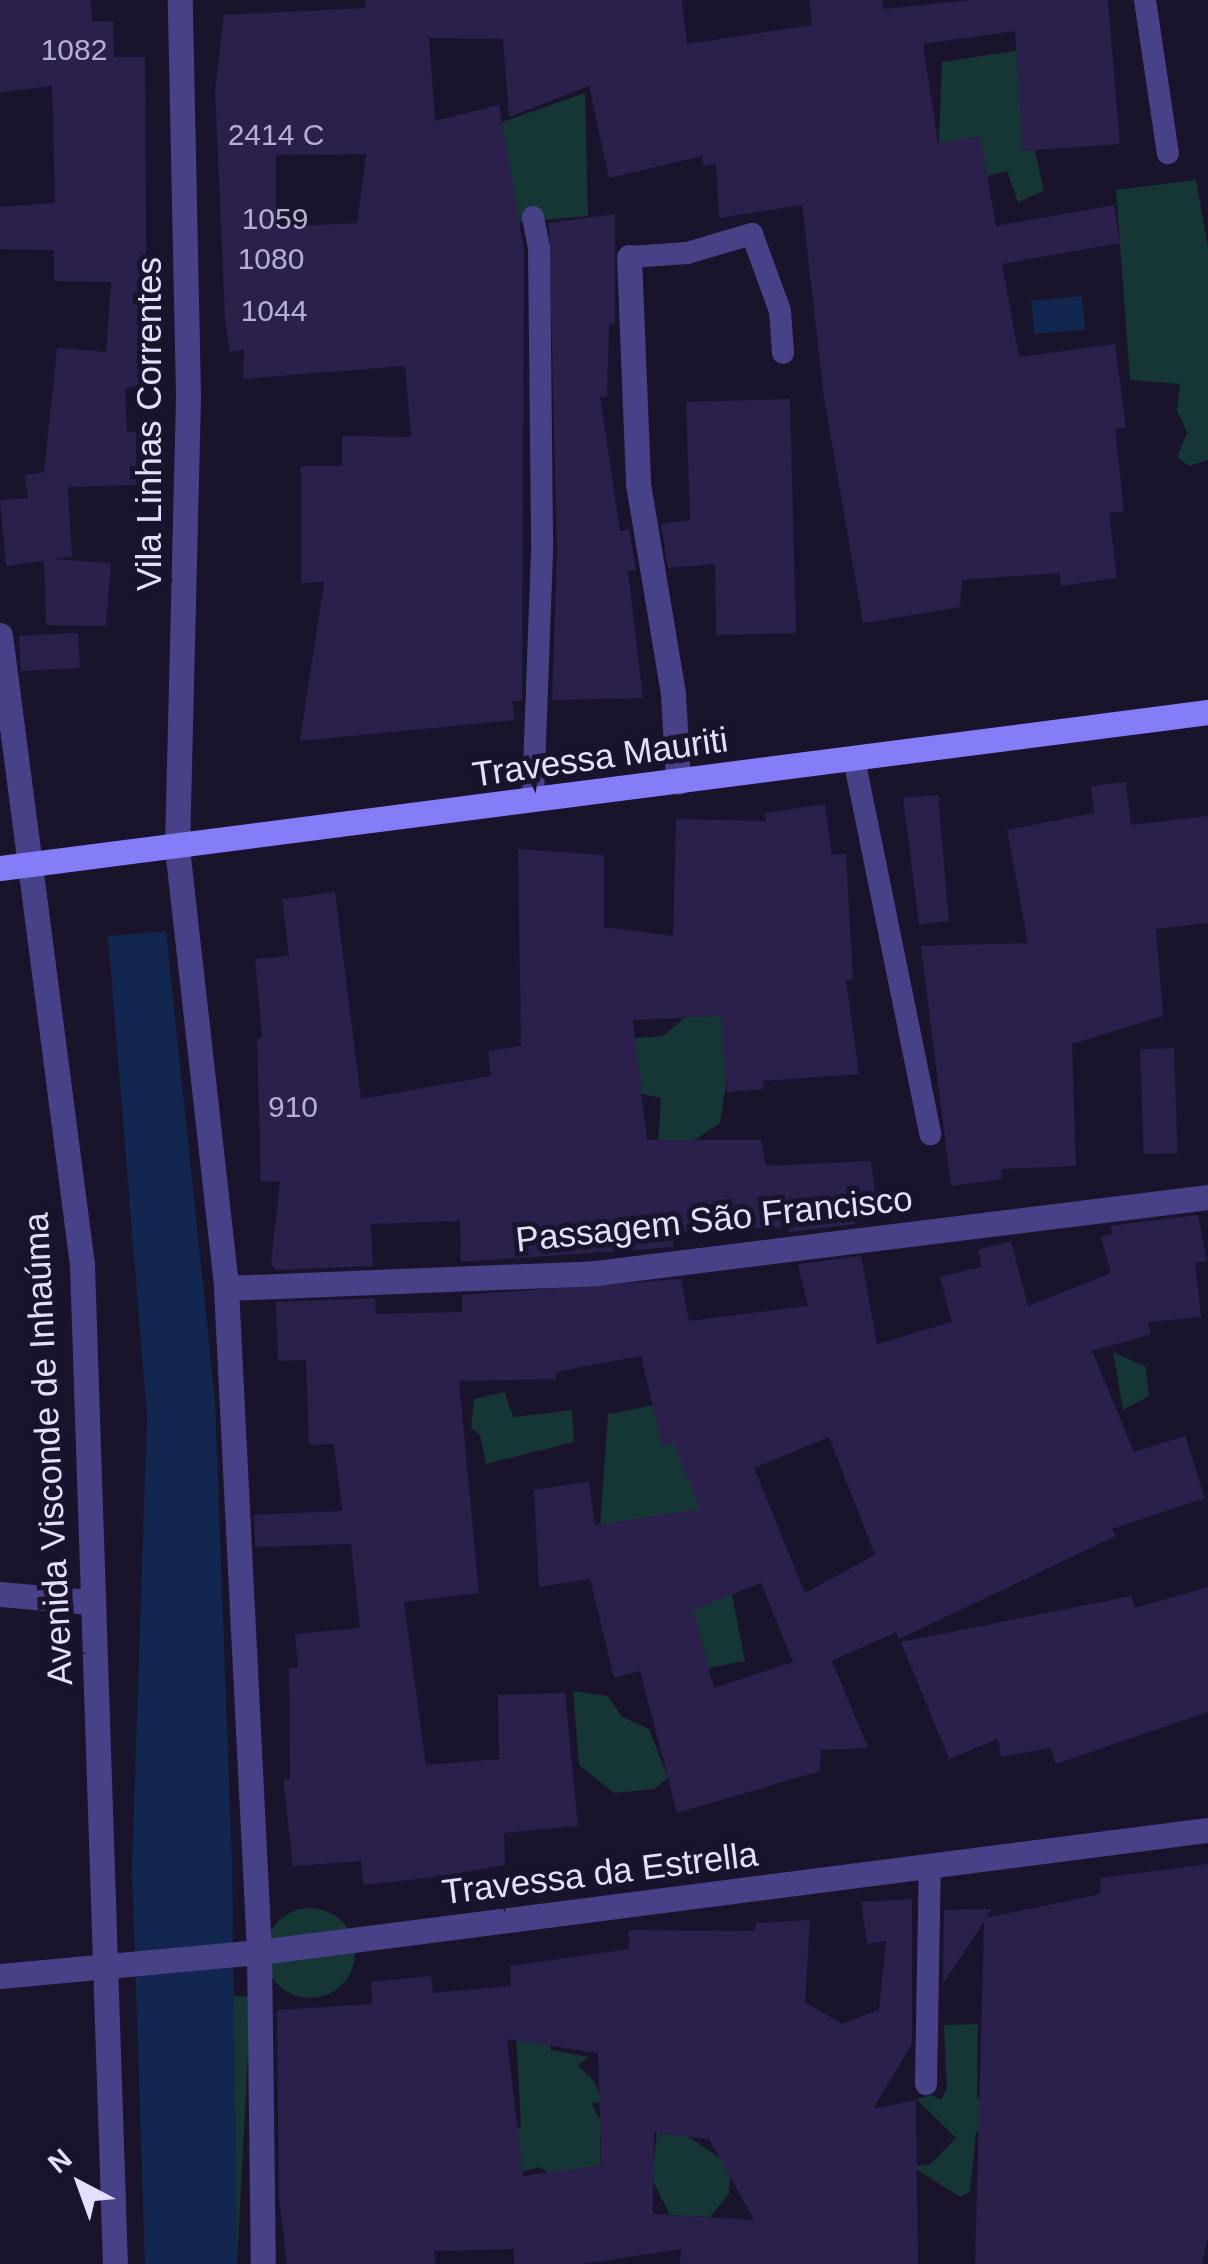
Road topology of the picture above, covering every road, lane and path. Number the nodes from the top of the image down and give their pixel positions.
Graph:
1 (180, 0) edge
2 (1146, 0) edge
3 (1168, 153) dead end
4 (533, 217) dead end
5 (629, 257) joint
6 (783, 353) dead end
7 (0, 635) edge
8 (1208, 712) edge
9 (854, 759) junction
10 (678, 782) junction
11 (533, 801) junction
12 (164, 849) junction
13 (28, 865) junction
14 (0, 868) edge
15 (930, 1134) dead end
16 (1208, 1196) edge
17 (226, 1288) junction
18 (0, 1594) edge
19 (90, 1602) junction
20 (1208, 1830) edge
21 (930, 1865) junction
22 (258, 1952) junction
23 (112, 1961) junction
24 (0, 1976) edge
25 (926, 2084) dead end
26 (116, 2264) edge
27 (263, 2264) edge

1 - 12 street, Vila Linhas Correntes
2 - 3 lane
4 - 11 lane
5 - 6 lane
5 - 10 street
7 - 13 street, Avenida Visconde de Inhaúma
8 - 9 main road, Travessa Mauriti
9 - 10 main road, Travessa Mauriti
9 - 15 lane
10 - 11 main road, Travessa Mauriti
11 - 12 main road, Travessa Mauriti
12 - 13 main road, Travessa Mauriti
12 - 17 street
13 - 14 main road, Travessa Mauriti
13 - 19 street, Avenida Visconde de Inhaúma
16 - 17 street, Passagem São Francisco
17 - 22 street
18 - 19 street
19 - 23 street, Avenida Visconde de Inhaúma
20 - 21 street, Travessa da Estrella
21 - 22 street, Travessa da Estrella
21 - 25 lane
22 - 23 street, Travessa da Estrella
22 - 27 street
23 - 24 street, Travessa da Estrella
23 - 26 street, Avenida Visconde de Inhaúma

